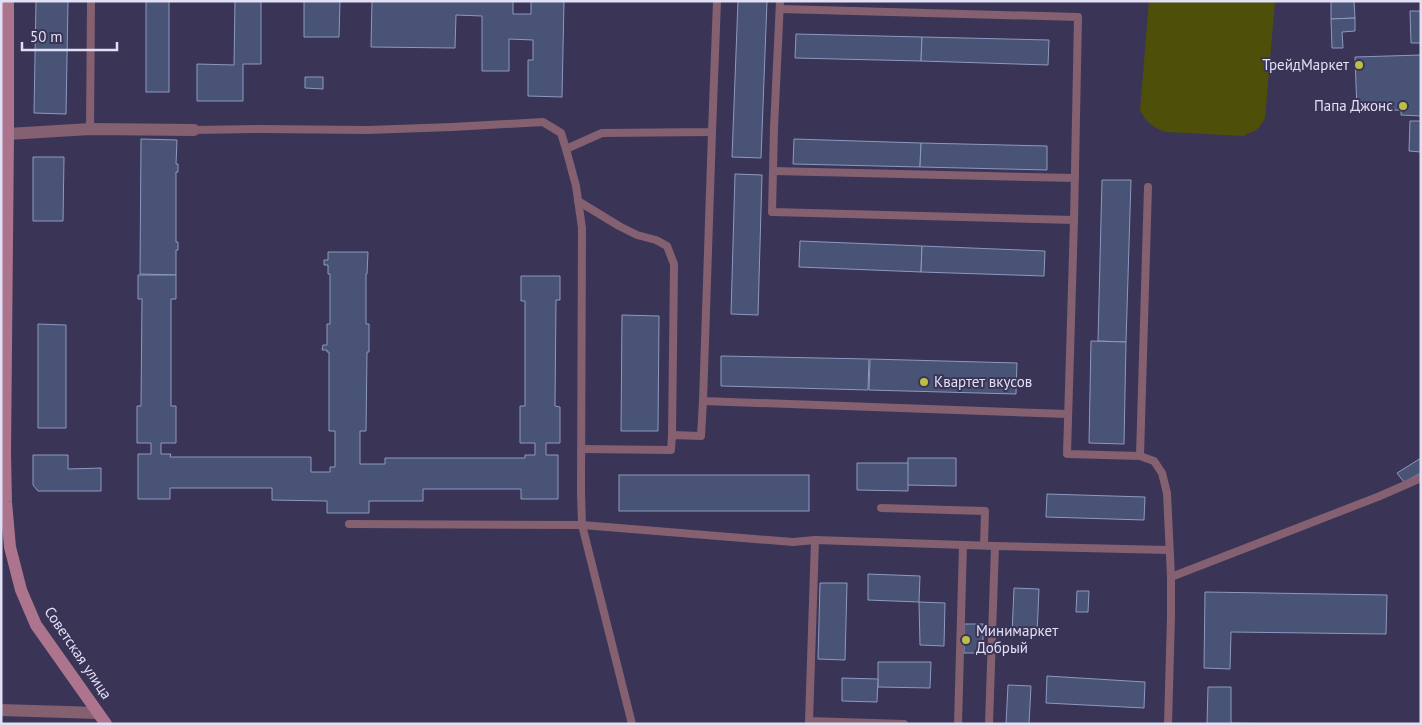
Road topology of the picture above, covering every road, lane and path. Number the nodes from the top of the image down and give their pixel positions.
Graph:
1 (8, 1) edge
2 (92, 1) edge
3 (717, 1) edge
4 (811, 1) edge
5 (844, 1) edge
6 (780, 5) edge
7 (811, 10) junction
8 (844, 11) junction
9 (5, 90) edge
10 (90, 129) junction
11 (194, 130) joint
12 (712, 132) junction
13 (8, 134) junction
14 (566, 149) junction
15 (773, 171) junction
16 (1075, 178) junction
17 (1148, 187) dead end
18 (578, 201) junction
19 (1074, 220) junction
20 (703, 401) junction
21 (1068, 414) junction
22 (672, 435) junction
23 (581, 449) junction
24 (1140, 456) junction
25 (1421, 478) edge
26 (881, 508) dead end
27 (349, 524) dead end
28 (582, 525) junction
29 (814, 540) junction
30 (963, 545) junction
31 (984, 545) junction
32 (995, 546) junction
33 (1170, 550) junction
34 (1171, 577) junction
35 (1, 710) edge
36 (98, 713) junction
37 (106, 724) edge
38 (632, 724) edge
39 (904, 724) edge
40 (958, 724) edge
41 (989, 724) edge
42 (1168, 724) edge

1 - 9 main road, Советская улица
2 - 10 lane
3 - 12 lane
4 - 7 lane
5 - 8 lane
6 - 7 lane
6 - 15 lane
7 - 8 lane
8 - 16 lane
9 - 13 main road, Советская улица
10 - 11 street
10 - 13 street
11 - 14 lane
12 - 14 lane
12 - 20 lane
13 - 36 main road, Советская улица
14 - 18 lane
15 - 16 lane
15 - 19 lane
16 - 19 lane
17 - 24 lane
18 - 22 lane
18 - 23 lane
19 - 21 lane
20 - 21 lane
20 - 22 lane
21 - 24 lane
22 - 23 lane
23 - 28 lane
24 - 33 lane
25 - 34 lane
26 - 31 lane
27 - 28 lane
28 - 29 lane
28 - 38 lane
29 - 30 lane
29 - 39 lane
30 - 31 lane
30 - 40 lane
31 - 32 lane
32 - 33 lane
32 - 41 lane
33 - 34 lane
34 - 42 lane
35 - 36 street
36 - 37 main road, Советская улица

